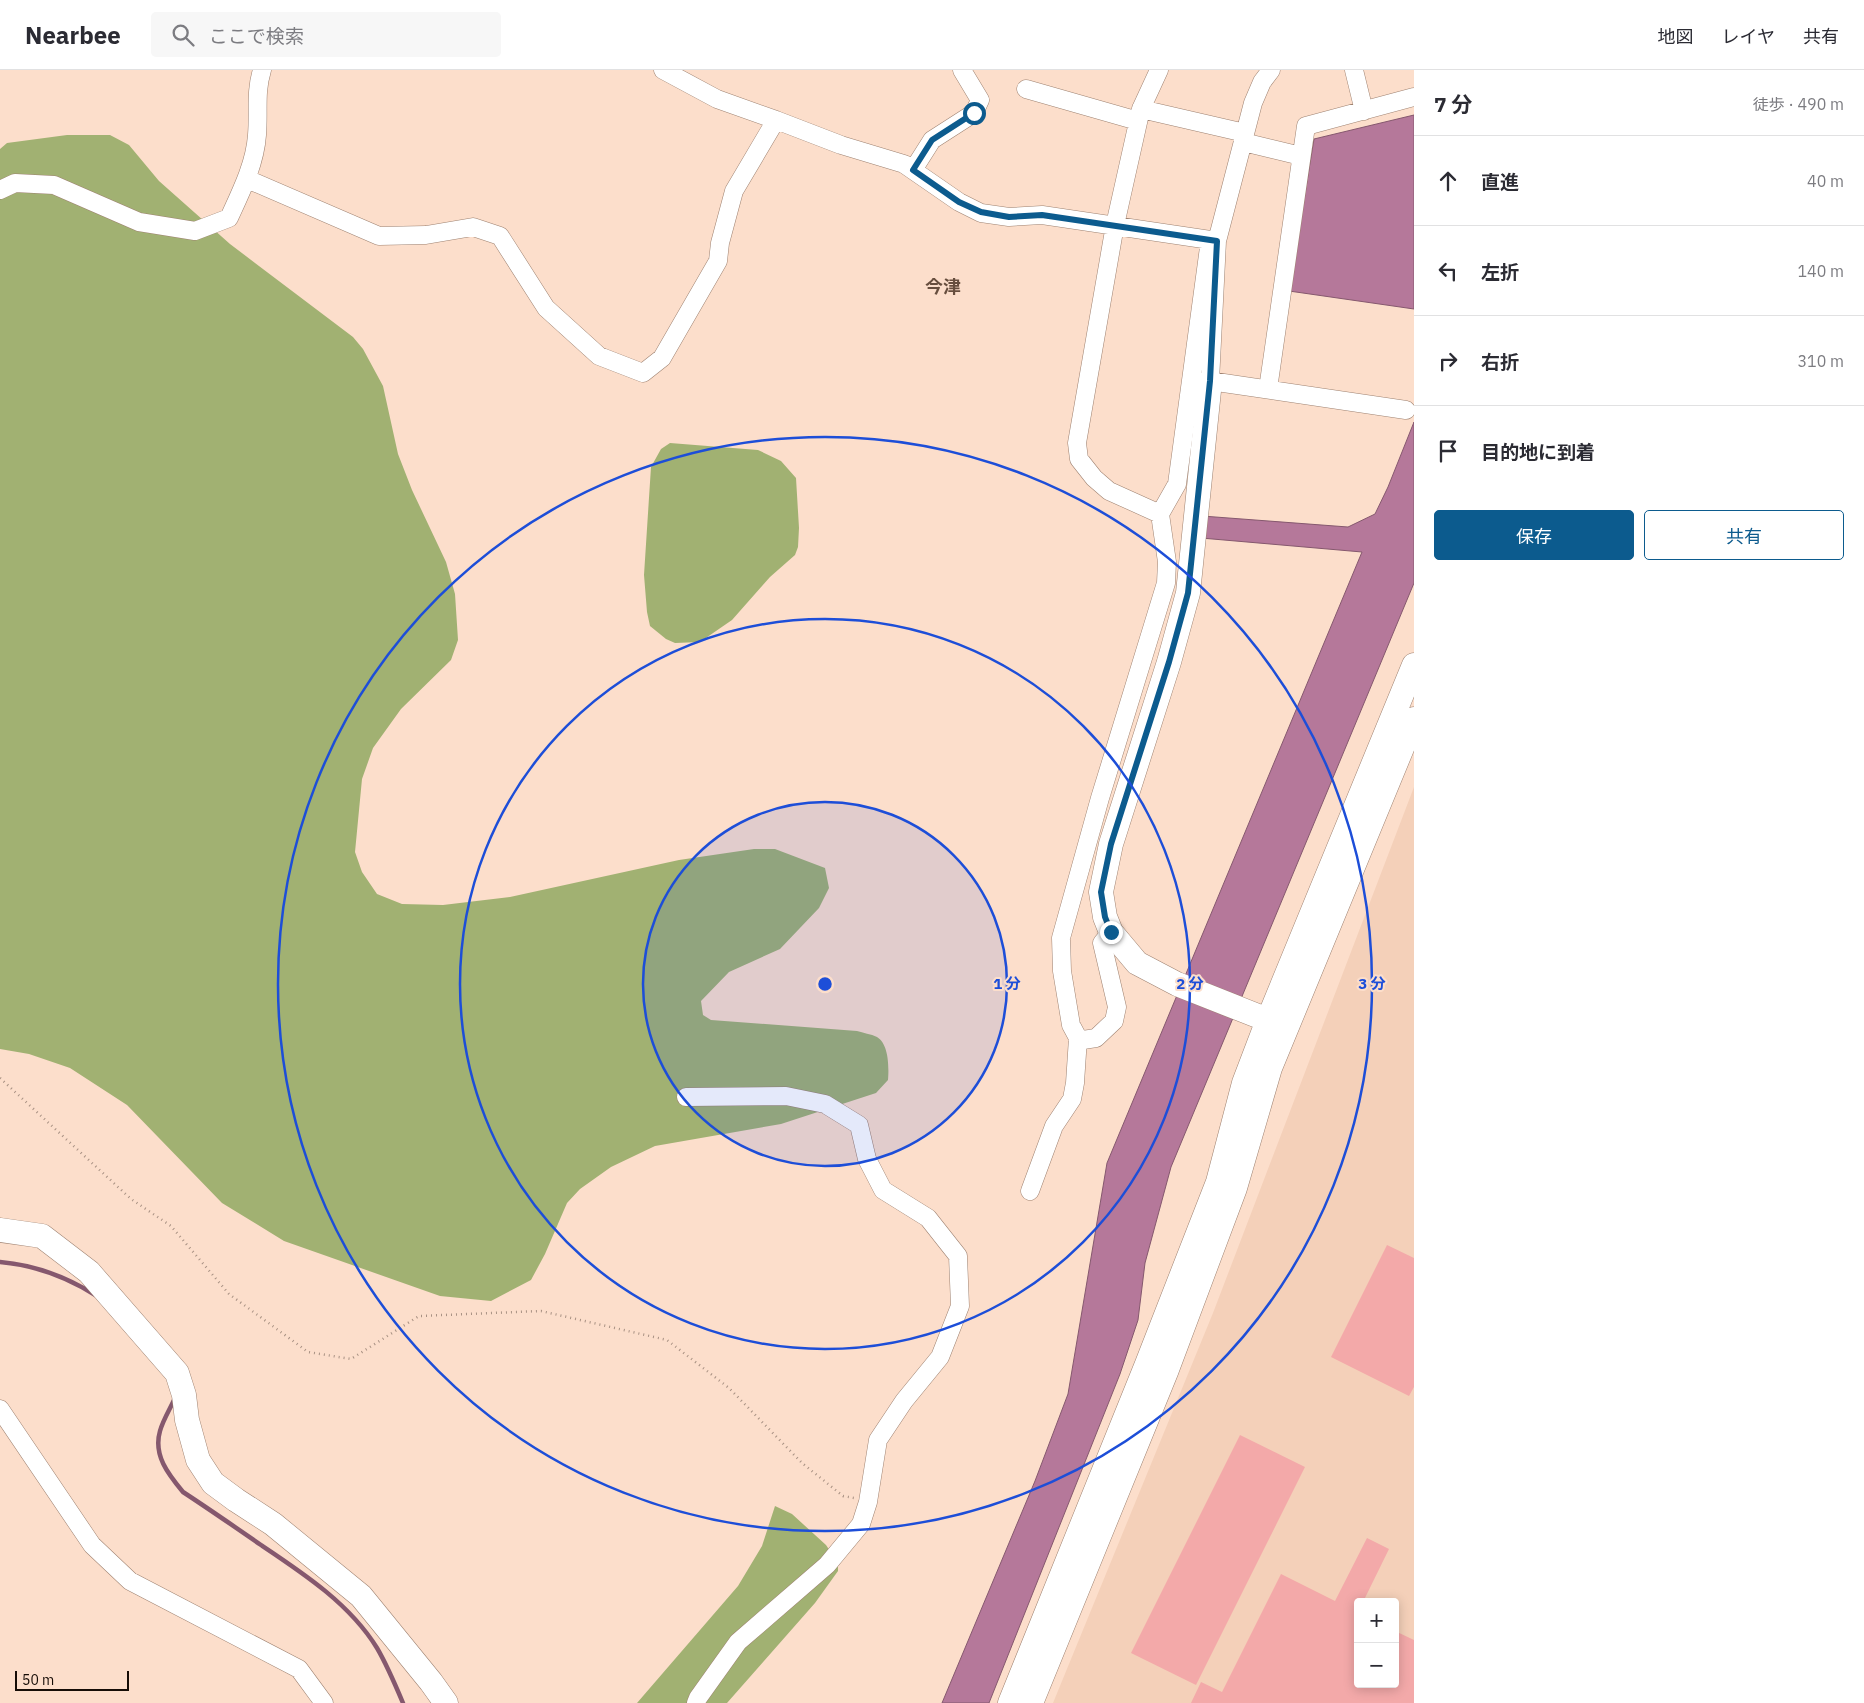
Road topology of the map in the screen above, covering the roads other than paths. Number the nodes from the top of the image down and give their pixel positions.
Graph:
1 (262, 70) edge
2 (663, 70) edge
3 (962, 70) edge
4 (1159, 70) edge
5 (1271, 70) edge
6 (1354, 70) edge
7 (1026, 89) dead end
8 (1414, 97) edge
9 (1364, 111) junction
10 (1140, 115) junction
11 (776, 120) junction
12 (1244, 138) junction
13 (1301, 156) junction
14 (913, 170) junction
15 (248, 179) junction
16 (0, 190) edge
17 (1115, 225) junction
18 (1213, 241) junction
19 (1210, 381) junction
20 (1268, 390) junction
21 (1406, 410) dead end
22 (1160, 514) junction
23 (1414, 665) edge
24 (1414, 719) edge
25 (1111, 932) junction
26 (1269, 1020) junction
27 (1078, 1038) junction
28 (686, 1097) dead end
29 (1030, 1191) dead end
30 (0, 1230) edge
31 (0, 1409) edge
32 (324, 1703) edge
33 (446, 1703) edge
34 (696, 1703) edge
35 (1010, 1703) edge
36 (1031, 1703) edge

1 - 15 street
2 - 11 street
3 - 14 street
4 - 10 street
5 - 12 street
6 - 9 street
7 - 10 street
8 - 9 street
9 - 13 street
10 - 12 street
10 - 17 street
11 - 14 street
11 - 15 street
12 - 13 street
12 - 18 street
13 - 20 street
14 - 17 street
15 - 16 street
17 - 18 street
17 - 22 street
18 - 19 street
18 - 22 street
19 - 20 street
19 - 25 street
20 - 21 street
22 - 27 street
23 - 26 street
24 - 26 street
25 - 26 street
25 - 27 street
26 - 35 street
26 - 36 street
27 - 29 street
28 - 34 street
30 - 33 street
31 - 32 street

